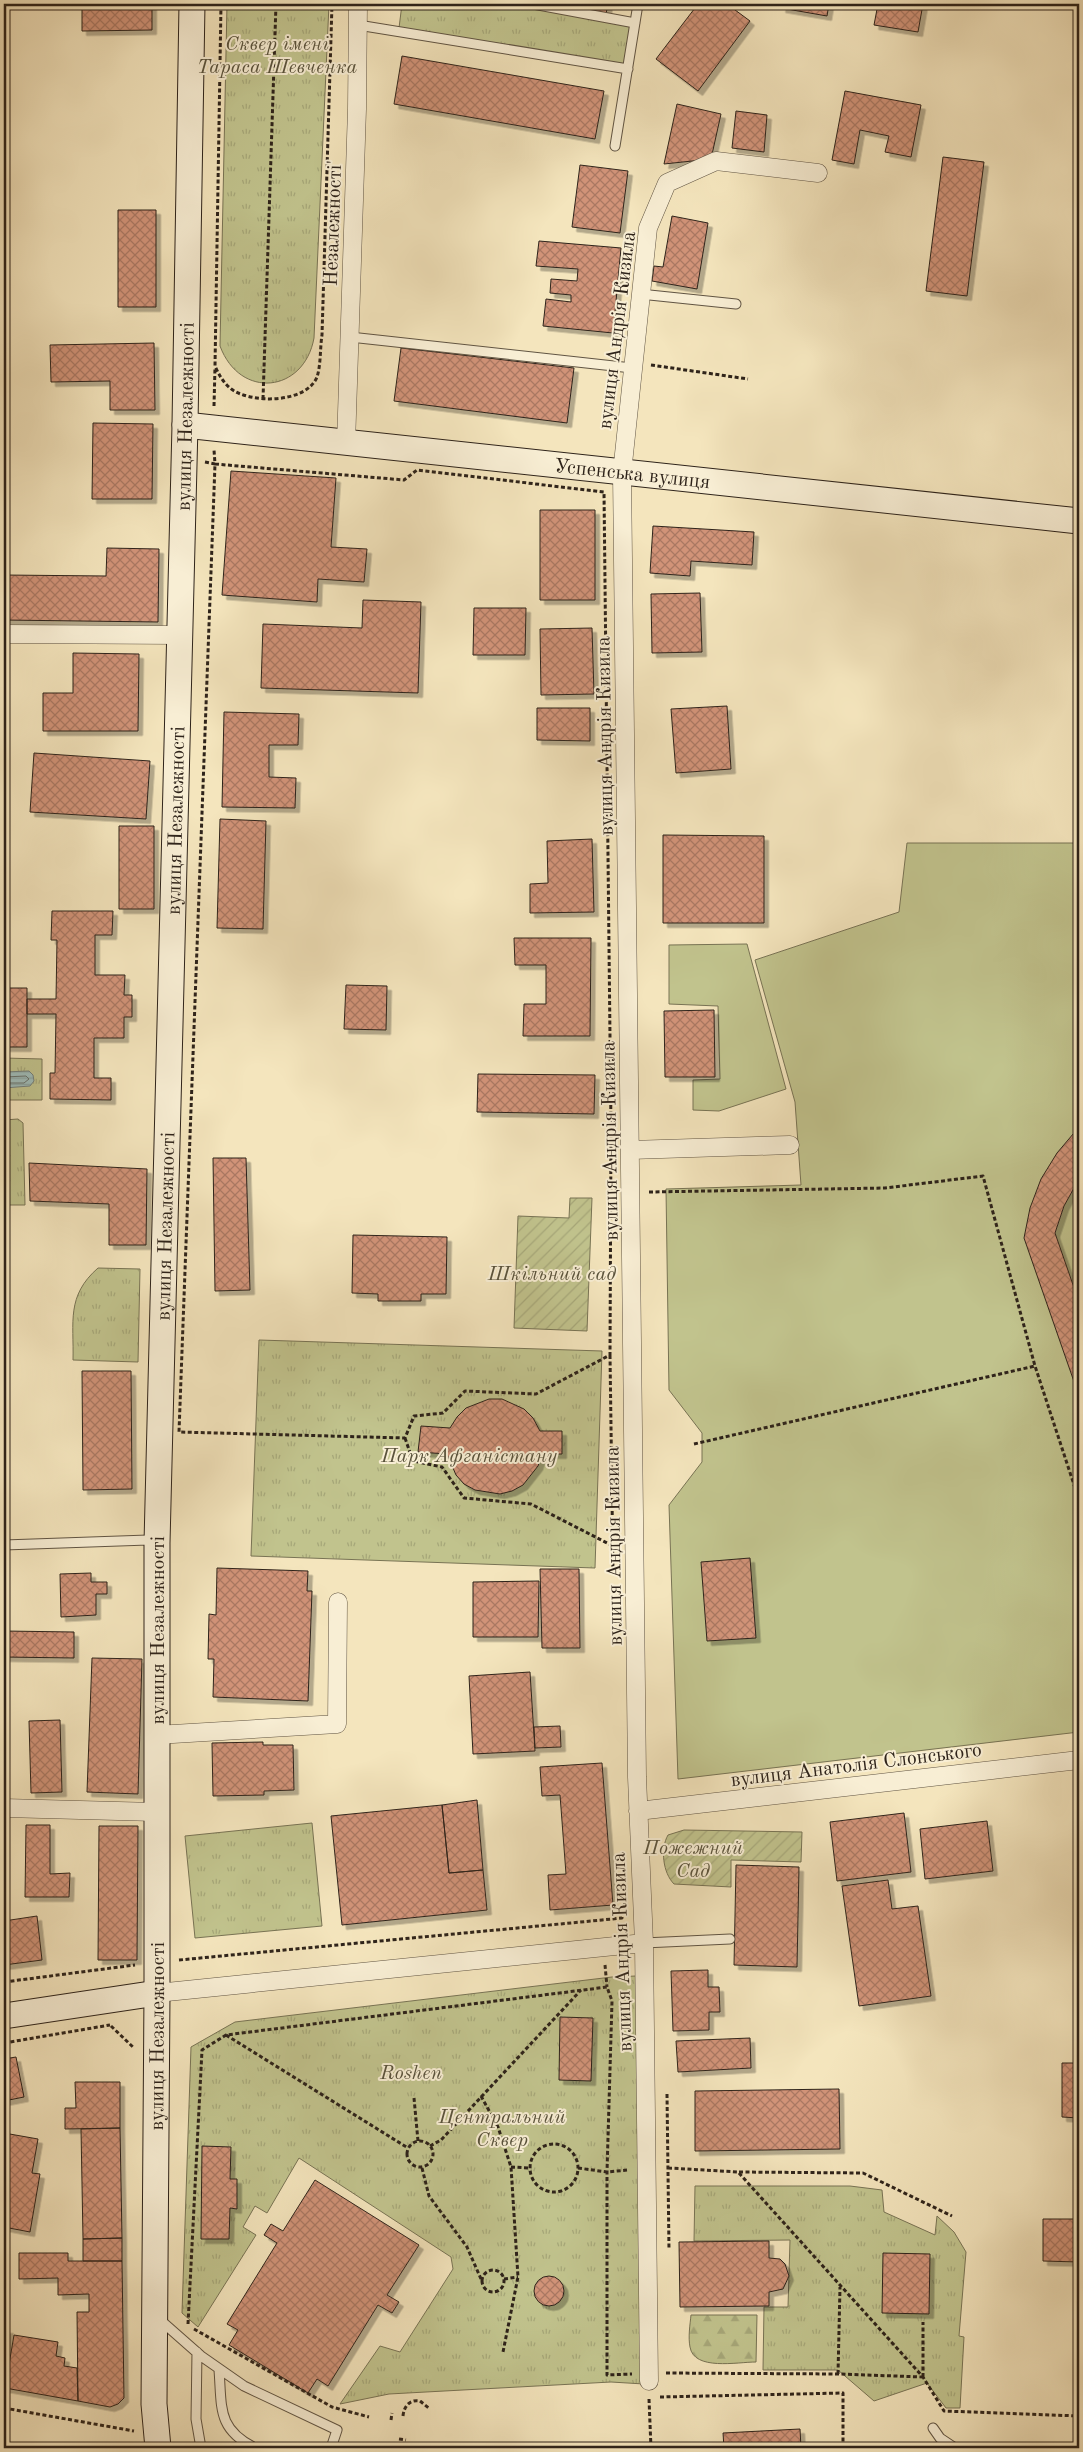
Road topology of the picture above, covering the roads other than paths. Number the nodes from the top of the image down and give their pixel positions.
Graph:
1 (192, 4) edge
2 (358, 4) edge
3 (533, 4) edge
4 (638, 4) edge
5 (635, 24) junction
6 (358, 25) junction
7 (628, 69) junction
8 (615, 146) dead end
9 (818, 173) dead end
10 (640, 294) junction
11 (736, 304) dead end
12 (350, 337) junction
13 (632, 365) junction
14 (185, 425) junction
15 (346, 444) junction
16 (622, 473) junction
17 (1079, 521) edge
18 (4, 634) edge
19 (180, 635) junction
20 (790, 1145) dead end
21 (630, 1150) junction
22 (157, 1544) junction
23 (4, 1545) edge
24 (338, 1602) dead end
25 (156, 1735) junction
26 (1079, 1760) edge
27 (4, 1808) edge
28 (638, 1811) junction
29 (156, 1812) junction
30 (730, 1939) dead end
31 (644, 1943) junction
32 (158, 1993) junction
33 (4, 2016) edge
34 (155, 2315) junction
35 (197, 2352) junction
36 (220, 2370) junction
37 (649, 2384) road end
38 (933, 2428) dead end
39 (158, 2448) edge
40 (201, 2448) edge
41 (255, 2448) edge
42 (331, 2448) edge
43 (955, 2448) edge

1 - 14 main road, вулиця Незалежності
2 - 6 street, Незалежності'
3 - 5 lane
4 - 5 lane
5 - 7 lane
6 - 7 lane
6 - 12 street, Незалежності'
7 - 8 lane
9 - 10 street, вулиця Андрія Кизила
10 - 11 lane
10 - 13 street, вулиця Андрія Кизила
12 - 13 lane
12 - 15 street, Незалежності'
13 - 16 street, вулиця Андрія Кизила
14 - 15 main road, Успенська вулиця
14 - 19 main road, вулиця Незалежності
15 - 16 main road, Успенська вулиця
16 - 17 main road, Успенська вулиця
16 - 21 street, вулиця Андрія Кизила
18 - 19 street
19 - 22 main road, вулиця Незалежності
20 - 21 street
21 - 28 street, вулиця Андрія Кизила
22 - 23 lane
22 - 25 main road, вулиця Незалежності
24 - 25 street
25 - 29 main road, вулиця Незалежності
26 - 28 street, вулиця Анатолія Слонського
27 - 29 street
28 - 31 street, вулиця Андрія Кизила
29 - 32 main road, вулиця Незалежності
30 - 31 lane
31 - 32 street
31 - 37 street, вулиця Андрія Кизила
32 - 33 main road
32 - 34 main road, вулиця Незалежності
34 - 35 lane
34 - 39 main road, вулиця Незалежності
35 - 36 lane
35 - 40 lane
36 - 41 lane
36 - 42 lane
38 - 43 lane

